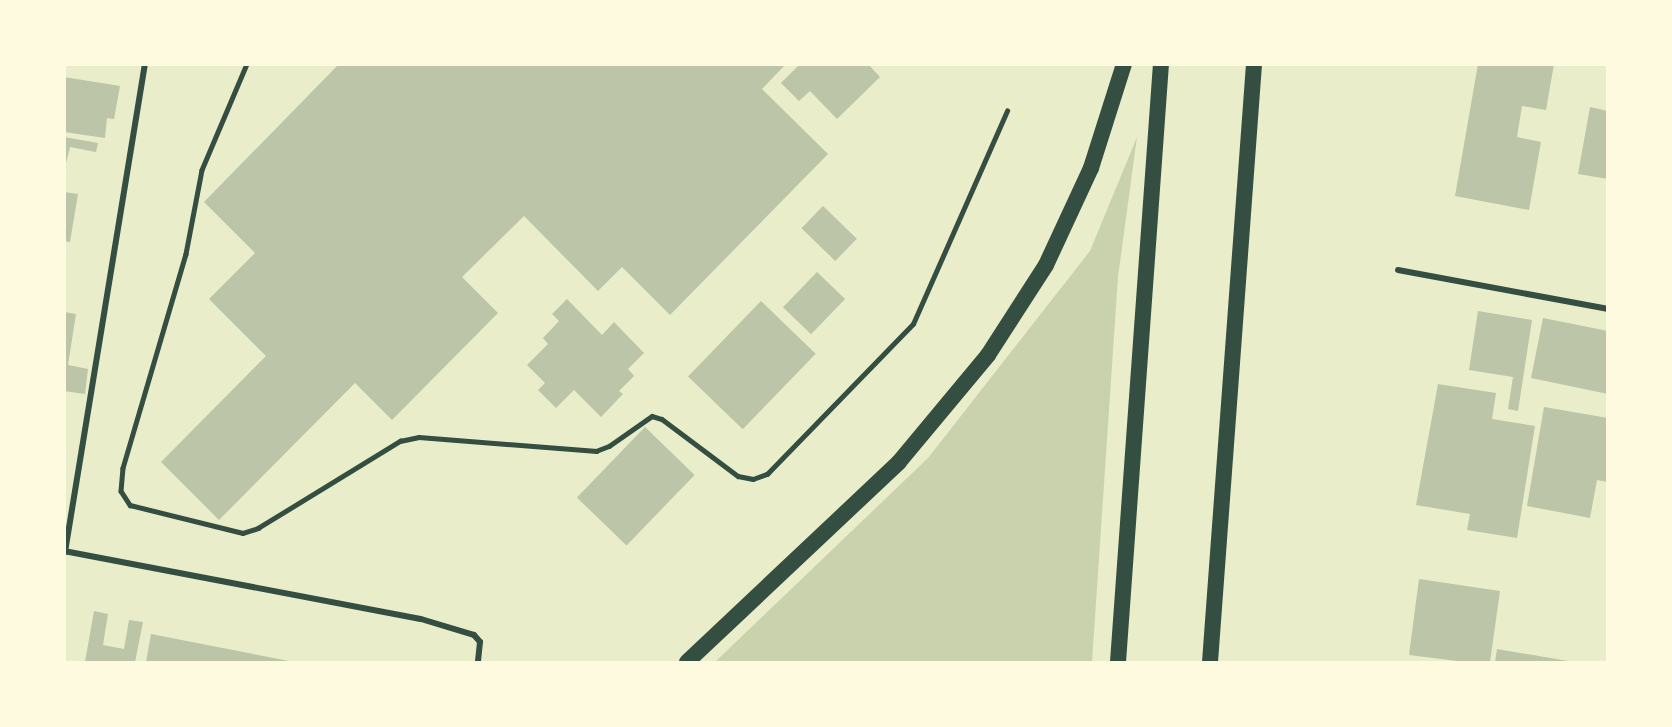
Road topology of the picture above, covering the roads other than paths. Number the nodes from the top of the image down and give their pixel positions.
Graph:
1 (145, 64) edge
2 (247, 64) edge
3 (1124, 64) edge
4 (1161, 64) edge
5 (1254, 64) edge
6 (1008, 111) dead end
7 (1398, 270) dead end
8 (1608, 309) edge
9 (65, 551) edge
10 (478, 663) edge
11 (687, 663) edge
12 (1118, 663) edge
13 (1210, 663) edge

1 - 9 street
2 - 6 lane
3 - 11 highway
4 - 12 highway
5 - 13 highway
7 - 8 street
9 - 10 street

